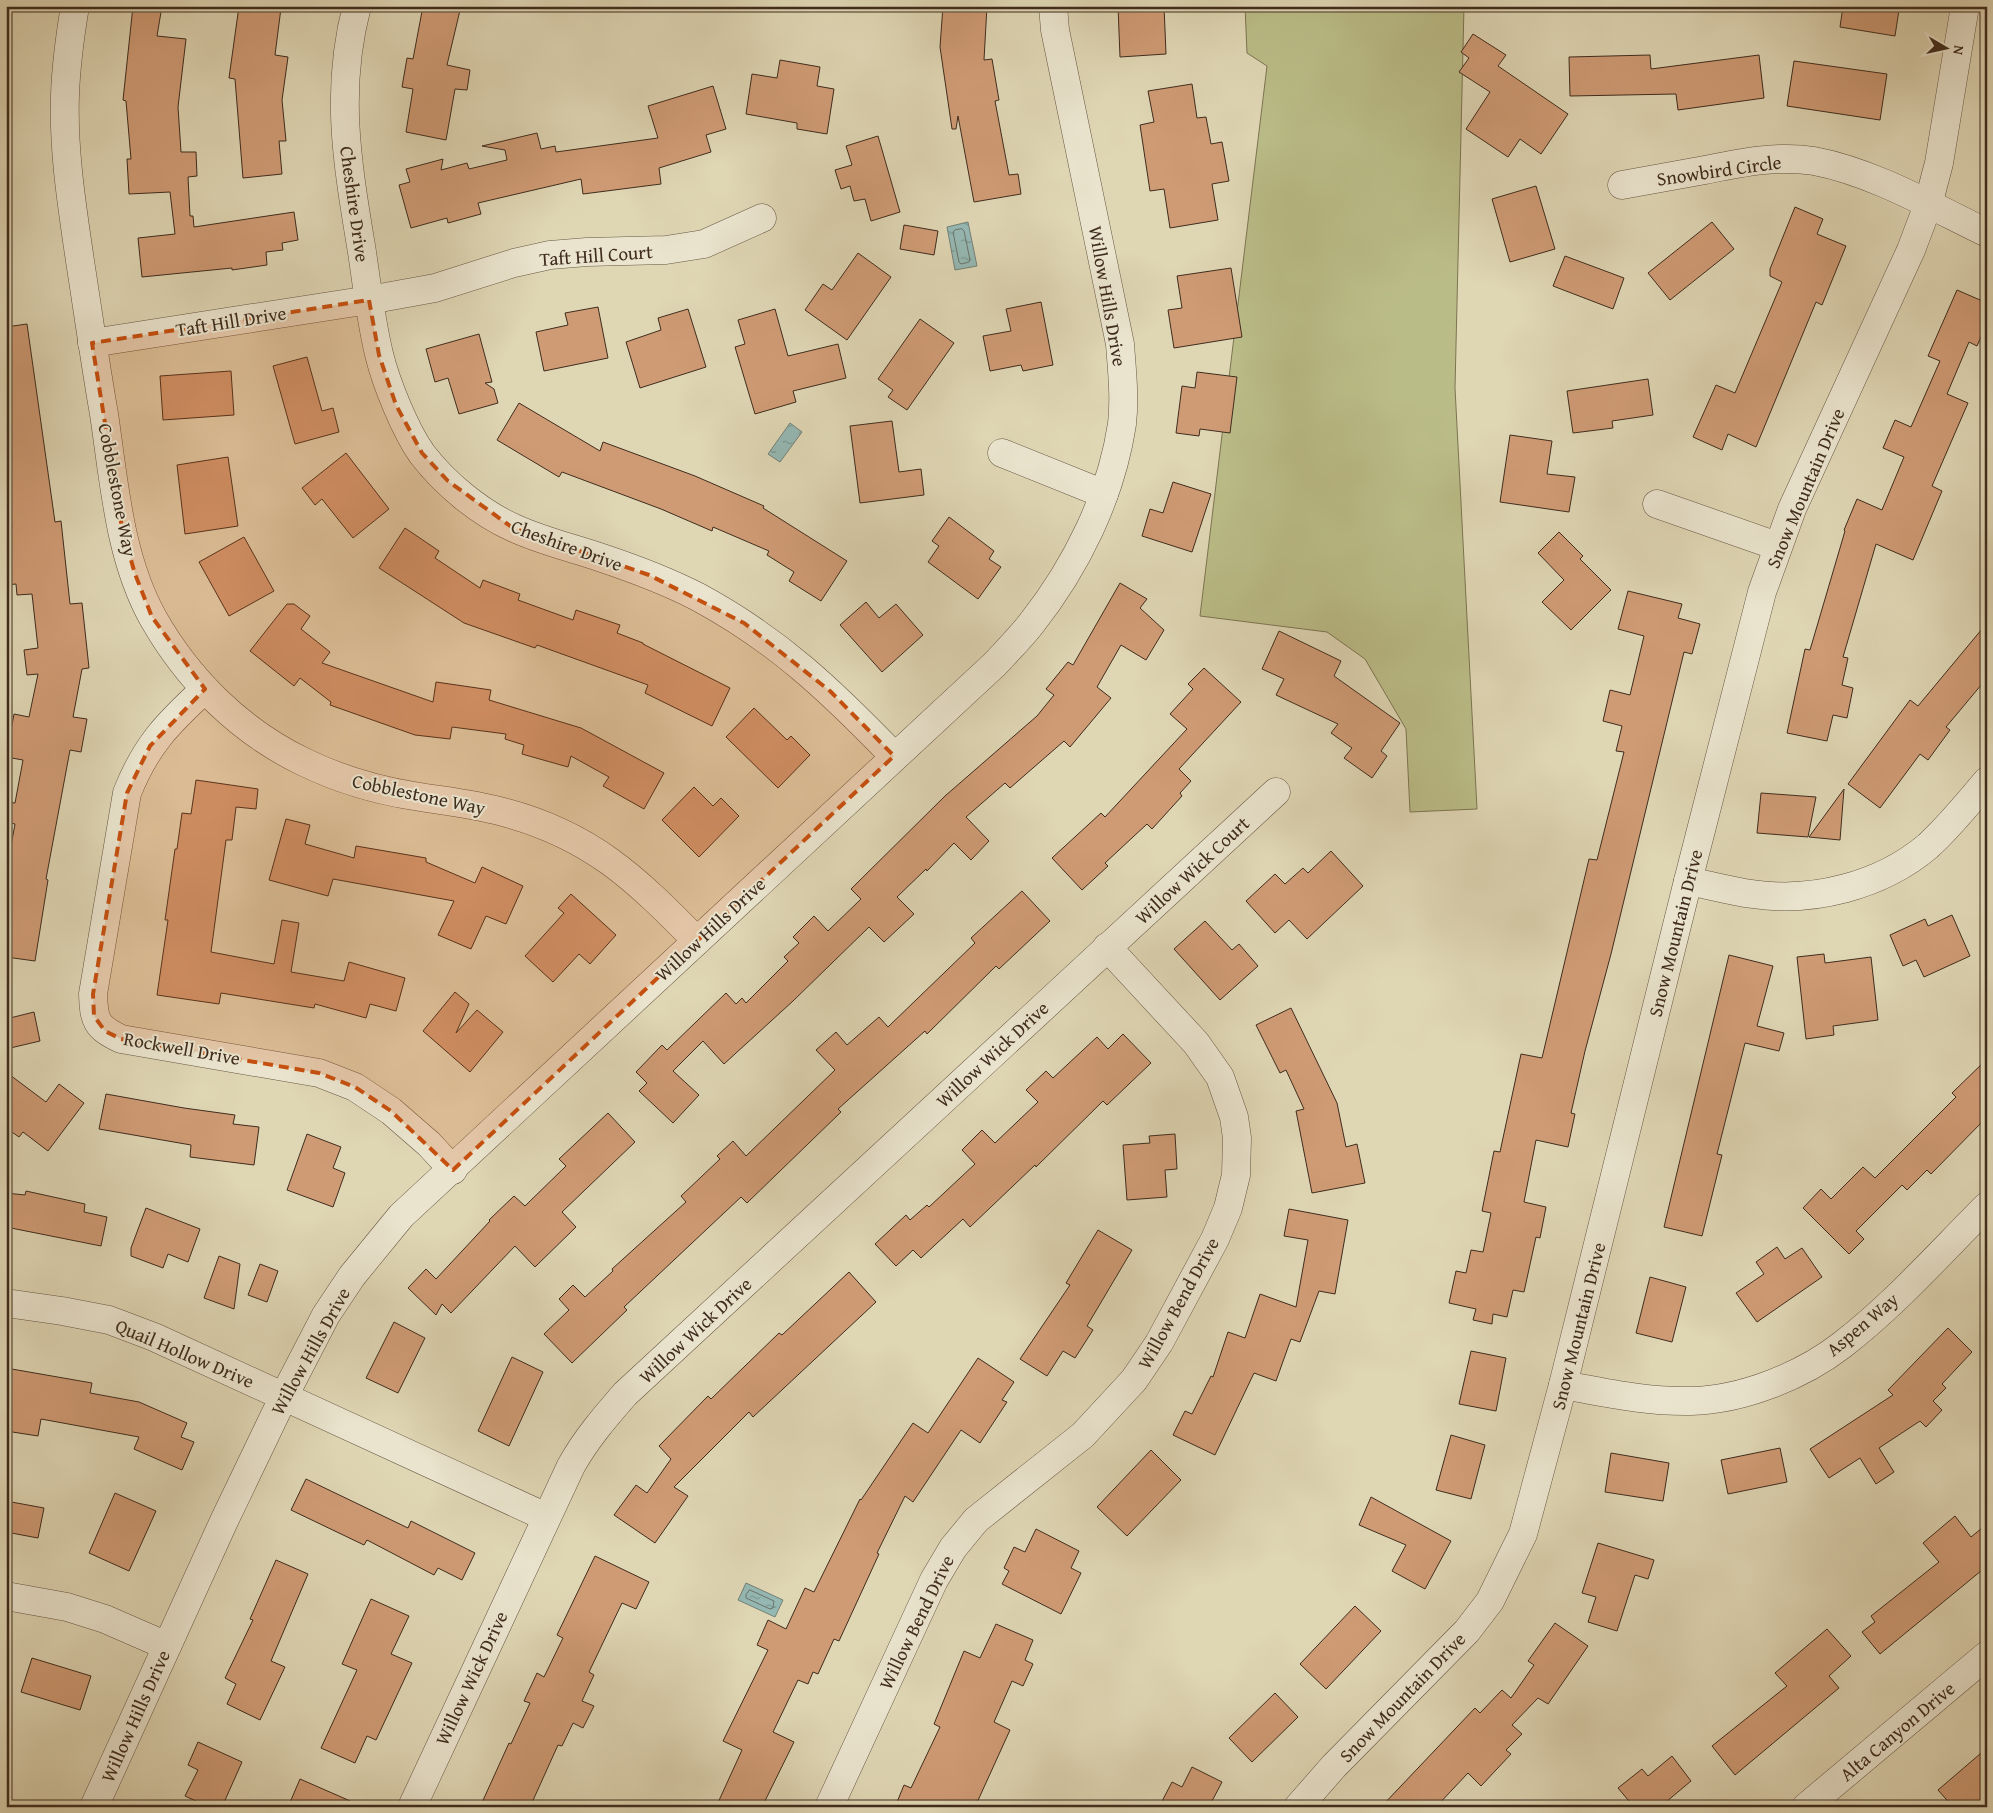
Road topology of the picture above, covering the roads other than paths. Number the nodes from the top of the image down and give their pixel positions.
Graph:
1 (75, 6) edge
2 (357, 6) edge
3 (1053, 6) edge
4 (1965, 6) edge
5 (1622, 185) dead end
6 (1928, 205) junction
7 (762, 218) dead end
8 (1987, 233) edge
9 (369, 300) junction
10 (92, 343) junction
11 (1002, 454) dead end
12 (1104, 494) junction
13 (1657, 504) dead end
14 (1777, 546) junction
15 (205, 688) junction
16 (894, 756) junction
17 (1987, 781) edge
18 (1276, 792) dead end
19 (1688, 880) junction
20 (697, 941) junction
21 (1107, 947) junction
22 (453, 1170) junction
23 (1987, 1206) edge
24 (6, 1303) edge
25 (1564, 1385) junction
26 (284, 1396) junction
27 (546, 1517) junction
28 (6, 1596) edge
29 (167, 1646) junction
30 (1987, 1655) edge
31 (94, 1807) edge
32 (412, 1807) edge
33 (829, 1807) edge
34 (1298, 1807) edge
35 (1806, 1807) edge

1 - 10 street, Cobblestone Way
2 - 9 street, Cheshire Drive
3 - 12 street, Willow Hills Drive
4 - 6 street, Snow Mountain Drive
5 - 6 street, Snowbird Circle
6 - 8 street, Snowbird Circle
6 - 14 street, Snow Mountain Drive
7 - 9 street, Taft Hill Court
9 - 10 street, Taft Hill Drive
9 - 16 street, Cheshire Drive
10 - 15 street, Cobblestone Way
11 - 12 street
12 - 16 street, Willow Hills Drive
13 - 14 street
14 - 19 street, Snow Mountain Drive
15 - 20 street, Cobblestone Way
15 - 22 street, Rockwell Drive
16 - 20 street, Willow Hills Drive
17 - 19 street
18 - 21 street, Willow Wick Court
19 - 25 street, Snow Mountain Drive
20 - 22 street, Willow Hills Drive
21 - 27 street, Willow Wick Drive
21 - 33 street, Willow Bend Drive
22 - 26 street, Willow Hills Drive
23 - 25 street, Aspen Way
24 - 26 street, Quail Hollow Drive
25 - 34 street, Snow Mountain Drive
26 - 27 street, Quail Hollow Drive
26 - 29 street, Willow Hills Drive
27 - 32 street, Willow Wick Drive
28 - 29 street
29 - 31 street, Willow Hills Drive
30 - 35 street, Alta Canyon Drive

